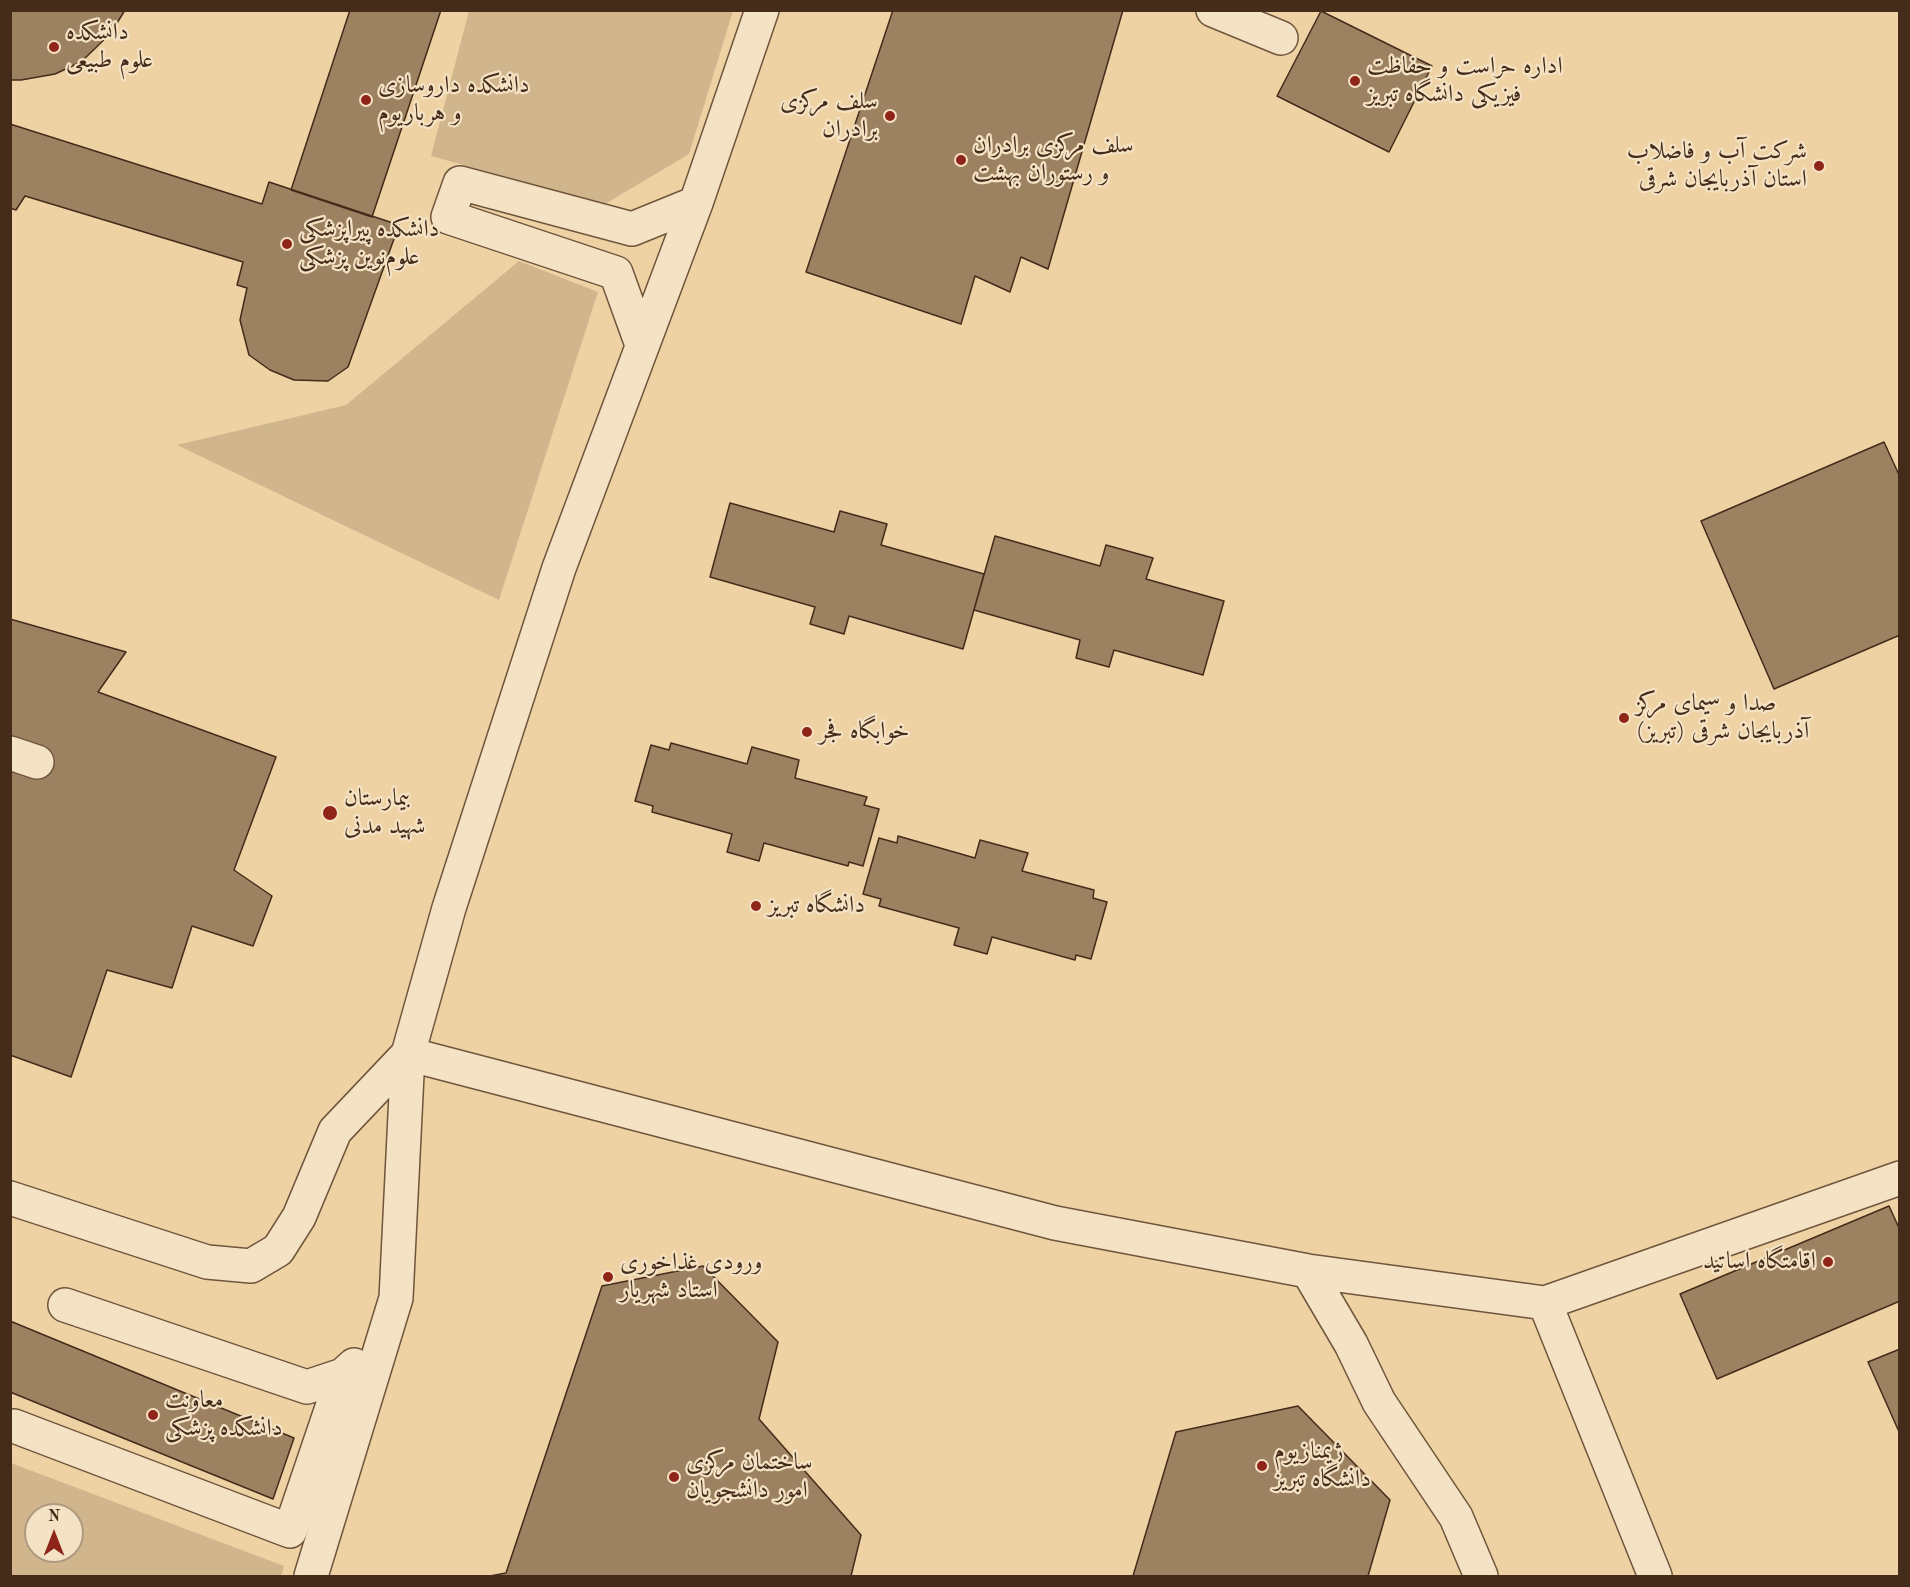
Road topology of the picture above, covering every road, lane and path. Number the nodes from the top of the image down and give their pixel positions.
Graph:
1 (762, 10) edge
2 (1213, 10) edge
3 (1281, 38) dead end
4 (696, 203) junction
5 (642, 345) junction
6 (408, 1054) junction
7 (1899, 1178) edge
8 (10, 1197) edge
9 (1308, 1271) junction
10 (396, 1298) junction
11 (1545, 1303) junction
12 (65, 1305) dead end
13 (343, 1375) junction
14 (14, 1426) dead end
15 (311, 1576) edge
16 (1481, 1576) edge
17 (1655, 1576) edge

1 - 4 street
2 - 3 street
4 - 5 street
4 - 5 street
5 - 6 street
6 - 8 street
6 - 9 street
6 - 10 street
7 - 11 street
9 - 11 street
9 - 16 street
10 - 13 street
10 - 15 street
11 - 17 street
12 - 13 street
13 - 14 street

